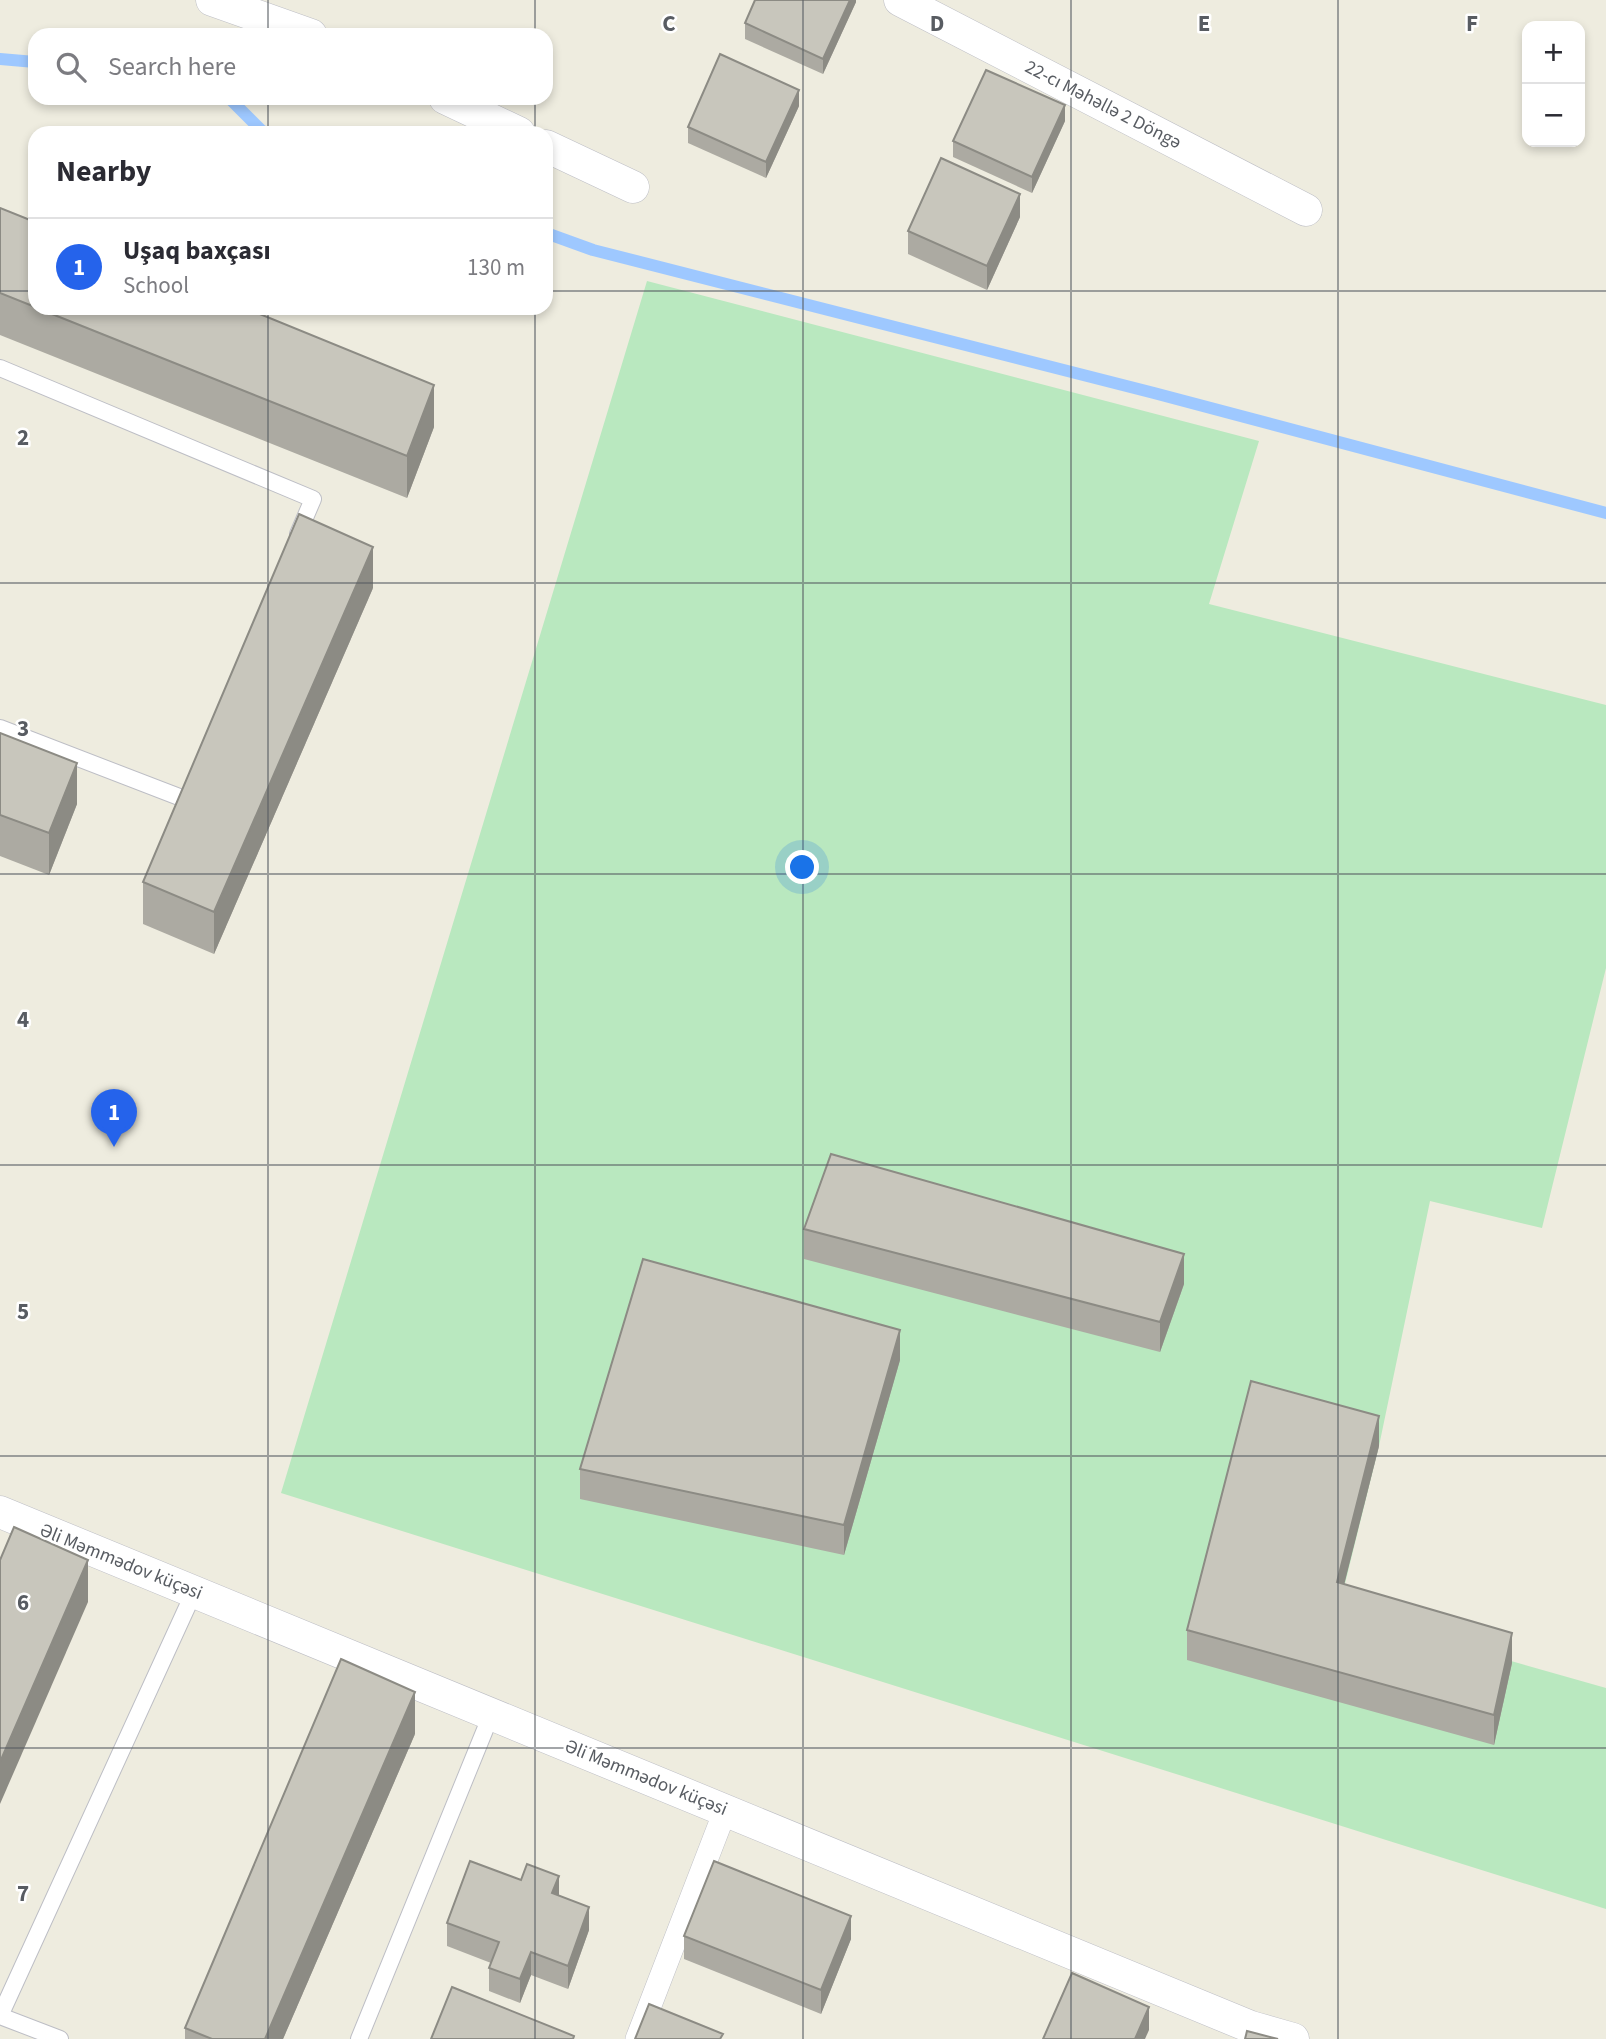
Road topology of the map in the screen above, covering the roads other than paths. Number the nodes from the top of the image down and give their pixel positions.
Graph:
1 (212, 0) edge
2 (900, 0) edge
3 (291, 28) edge
4 (459, 105) edge
5 (504, 126) edge
6 (553, 149) edge
7 (633, 187) dead end
8 (1306, 210) dead end
9 (0, 368) edge
10 (292, 550) edge
11 (0, 728) edge
12 (197, 775) edge
13 (0, 1513) edge
14 (194, 1592) junction
15 (491, 1715) junction
16 (726, 1811) junction
17 (0, 2016) edge
18 (60, 2039) edge
19 (359, 2039) edge
20 (637, 2039) edge
21 (1293, 2039) edge

1 - 3 street
2 - 8 street, 22-cı Məhəllə 2 Döngə
4 - 5 street
6 - 7 street
9 - 10 lane
11 - 12 lane
13 - 14 street, Əli Məmmədov küçəsi
14 - 15 street, Əli Məmmədov küçəsi
14 - 17 lane
15 - 16 street, Əli Məmmədov küçəsi
15 - 19 lane
16 - 20 street
16 - 21 street, Əli Məmmədov küçəsi
17 - 18 lane

